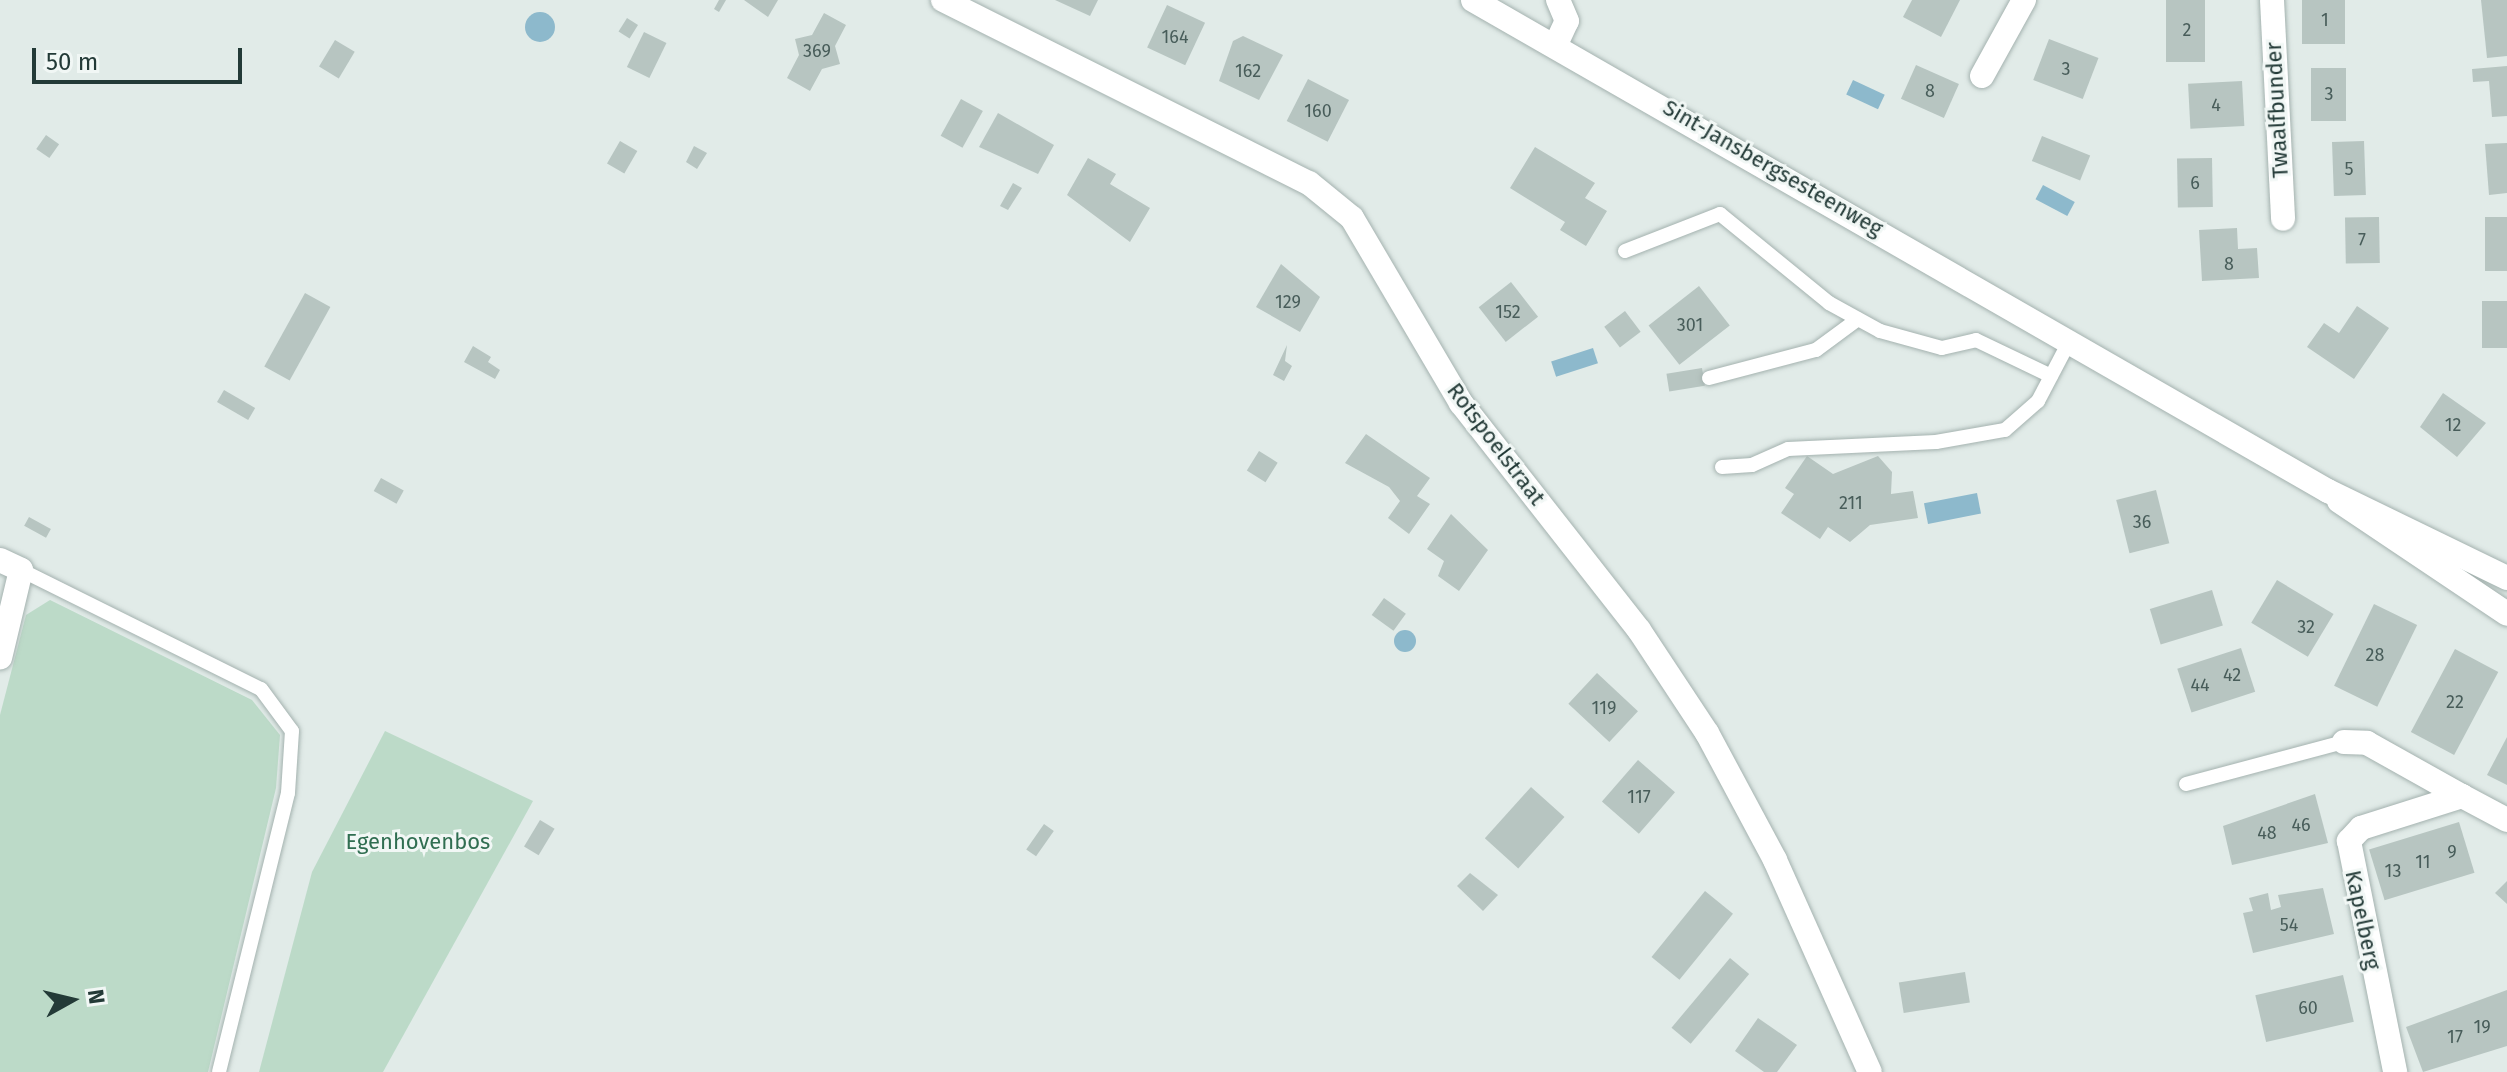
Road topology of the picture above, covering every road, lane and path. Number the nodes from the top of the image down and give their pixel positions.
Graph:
1 (943, 0) edge
2 (1473, 0) edge
3 (1558, 0) edge
4 (2024, 0) edge
5 (2272, 0) edge
6 (1557, 42) junction
7 (1982, 76) dead end
8 (2283, 219) dead end
9 (1625, 251) dead end
10 (1858, 319) junction
11 (2070, 340) junction
12 (2051, 376) junction
13 (1709, 378) dead end
14 (1722, 467) dead end
15 (2328, 491) junction
16 (11, 565) edge
17 (2507, 578) edge
18 (2507, 614) edge
19 (0, 658) edge
20 (2344, 742) joint
21 (2186, 784) dead end
22 (2462, 796) junction
23 (2507, 820) edge
24 (219, 1072) edge
25 (1870, 1072) edge
26 (2395, 1072) edge

1 - 25 street, Rotspoelstraat
2 - 6 street, Sint-Jansbergsesteenweg
3 - 6 street
4 - 7 street
5 - 8 street, Twaalfbunder
6 - 11 street, Sint-Jansbergsesteenweg
9 - 10 lane
10 - 12 lane
10 - 13 lane
11 - 12 lane
11 - 15 street, Sint-Jansbergsesteenweg
12 - 14 lane
15 - 17 street, Sint-Jansbergsesteenweg
15 - 18 street, Sint-Jansbergsesteenweg
16 - 19 street
16 - 24 lane
20 - 21 lane
20 - 22 street
22 - 23 street
22 - 26 street, Kapelberg

